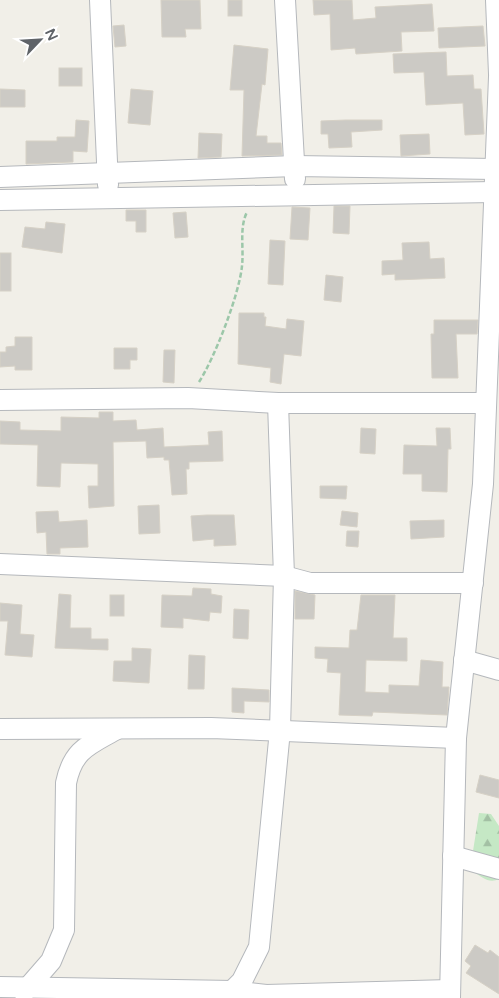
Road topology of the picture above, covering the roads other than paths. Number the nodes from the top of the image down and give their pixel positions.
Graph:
1 (100, 0) edge
2 (285, 0) edge
3 (496, 0) edge
4 (499, 76) edge
5 (295, 166) junction
6 (495, 169) junction
7 (107, 173) junction
8 (0, 177) edge
9 (494, 192) junction
10 (296, 194) junction
11 (109, 198) junction
12 (0, 200) edge
13 (0, 400) edge
14 (278, 403) junction
15 (484, 403) junction
16 (0, 564) edge
17 (284, 576) junction
18 (473, 583) junction
19 (464, 660) junction
20 (499, 670) edge
21 (119, 728) junction
22 (0, 729) edge
23 (280, 730) junction
24 (456, 738) junction
25 (453, 856) junction
26 (499, 869) edge
27 (0, 986) edge
28 (23, 992) edge
29 (229, 994) edge
30 (450, 994) edge

1 - 7 street
2 - 5 street
3 - 4 street
4 - 6 street
5 - 6 street
5 - 7 street
5 - 10 street
6 - 9 street
7 - 8 street
7 - 11 street
9 - 10 street
9 - 15 street
10 - 11 street
11 - 12 street
13 - 14 street
14 - 15 street
14 - 17 street
15 - 18 street
16 - 17 street
17 - 18 street
17 - 23 street
18 - 19 street
19 - 20 street
19 - 24 street
21 - 22 street
21 - 23 street
21 - 28 street
23 - 24 street
23 - 29 street
24 - 25 street
25 - 26 street
25 - 30 street
27 - 28 street
28 - 29 street
29 - 30 street

